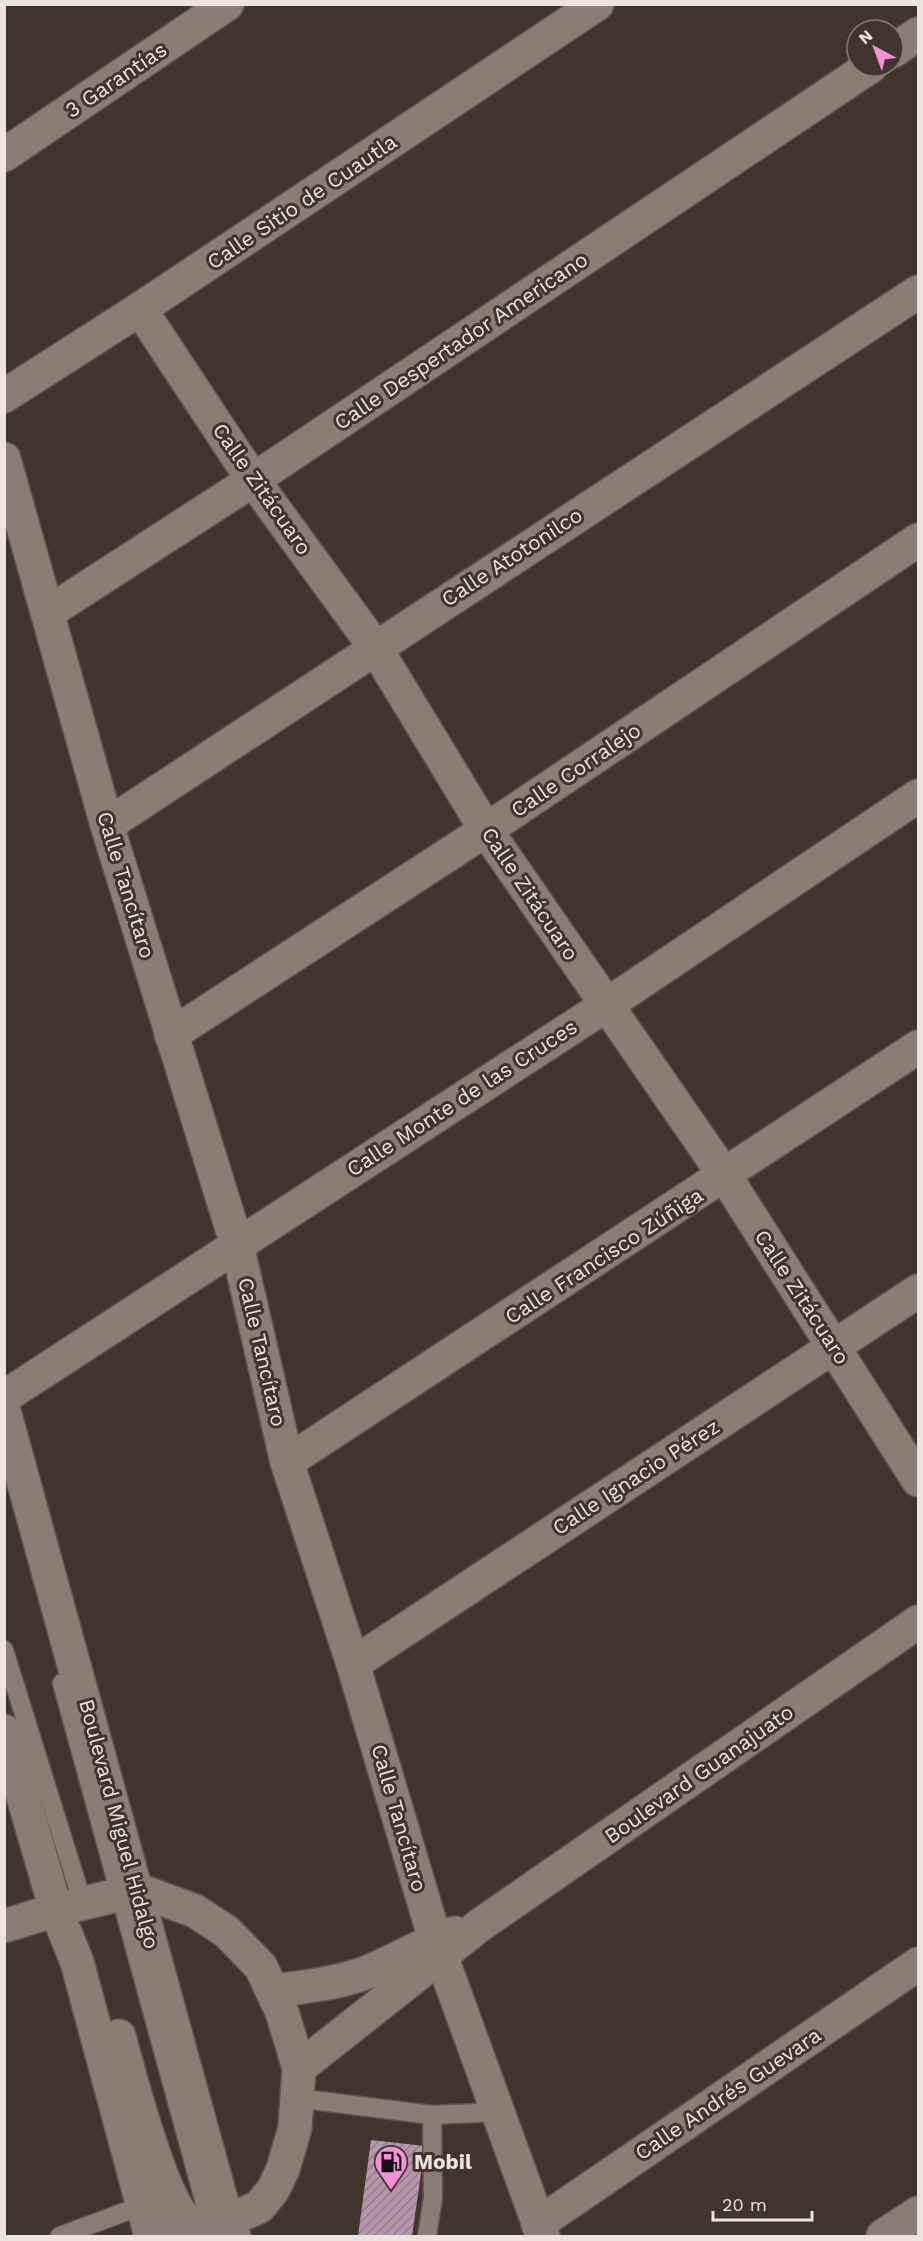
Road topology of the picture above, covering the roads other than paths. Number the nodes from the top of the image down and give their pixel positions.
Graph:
1 (227, 4) edge
2 (597, 4) edge
3 (918, 34) edge
4 (905, 43) edge
5 (853, 78) edge
6 (4, 155) edge
7 (918, 292) edge
8 (140, 309) junction
9 (4, 396) edge
10 (4, 459) edge
11 (253, 480) junction
12 (918, 540) edge
13 (50, 612) junction
14 (375, 647) junction
15 (918, 796) edge
16 (107, 825) junction
17 (486, 830) junction
18 (605, 1005) junction
19 (171, 1035) junction
20 (918, 1047) edge
21 (725, 1176) junction
22 (237, 1245) junction
23 (918, 1291) edge
24 (835, 1346) junction
25 (4, 1398) edge
26 (4, 1411) edge
27 (287, 1462) junction
28 (4, 1472) edge
29 (918, 1480) edge
30 (918, 1622) edge
31 (4, 1650) edge
32 (353, 1664) junction
33 (4, 1731) edge
34 (129, 1892) junction
35 (70, 1907) junction
36 (4, 1926) edge
37 (438, 1948) junction
38 (77, 1962) junction
39 (918, 1964) edge
40 (272, 1991) junction
41 (298, 2083) junction
42 (500, 2112) junction
43 (432, 2115) junction
44 (918, 2213) edge
45 (146, 2221) edge
46 (222, 2230) edge
47 (541, 2230) edge
48 (60, 2236) edge
49 (175, 2236) edge
50 (427, 2236) edge
51 (883, 2236) edge

1 - 6 street, 3 Garantías
2 - 8 street, Calle Sitio de Cuautla
3 - 4 street
5 - 11 street, Calle Despertador Americano
7 - 14 street, Calle Atotonilco
8 - 9 street, Calle Sitio de Cuautla
8 - 11 street, Calle Zitácuaro
10 - 13 street, Calle Tancítaro
11 - 13 street, Calle Despertador Americano
11 - 14 street, Calle Zitácuaro
12 - 17 street, Calle Corralejo
13 - 16 street, Calle Tancítaro
14 - 16 street, Calle Atotonilco
14 - 17 street, Calle Zitácuaro
15 - 18 street, Calle Monte de las Cruces
16 - 19 street, Calle Tancítaro
17 - 18 street, Calle Zitácuaro
17 - 19 street, Calle Corralejo
18 - 21 street, Calle Zitácuaro
18 - 22 street, Calle Monte de las Cruces
19 - 22 street, Calle Tancítaro
20 - 21 street, Calle Francisco Zúñiga
21 - 24 street, Calle Zitácuaro
21 - 27 street, Calle Francisco Zúñiga
22 - 25 street, Calle Monte de las Cruces
22 - 27 street, Calle Tancítaro
23 - 24 street, Calle Ignacio Pérez
24 - 29 street, Calle Zitácuaro
24 - 32 street, Calle Ignacio Pérez
26 - 34 street, Boulevard Miguel Hidalgo
27 - 32 street, Calle Tancítaro
28 - 34 lane
30 - 37 street, Boulevard Guanajuato
31 - 35 lane
32 - 37 street, Calle Tancítaro
33 - 35 street
34 - 35 street
34 - 40 street
34 - 46 street, Boulevard Miguel Hidalgo
35 - 36 street
35 - 38 street
37 - 40 street, Boulevard Guanajuato
37 - 41 street, Boulevard Guanajuato
37 - 42 street, Calle Tancítaro
38 - 45 street
38 - 46 street
38 - 49 lane
39 - 47 street, Calle Andrés Guevara
40 - 41 street
41 - 43 lane
41 - 46 street
42 - 43 lane
42 - 47 street, Calle Tancítaro
43 - 50 lane
44 - 51 street
45 - 48 lane

